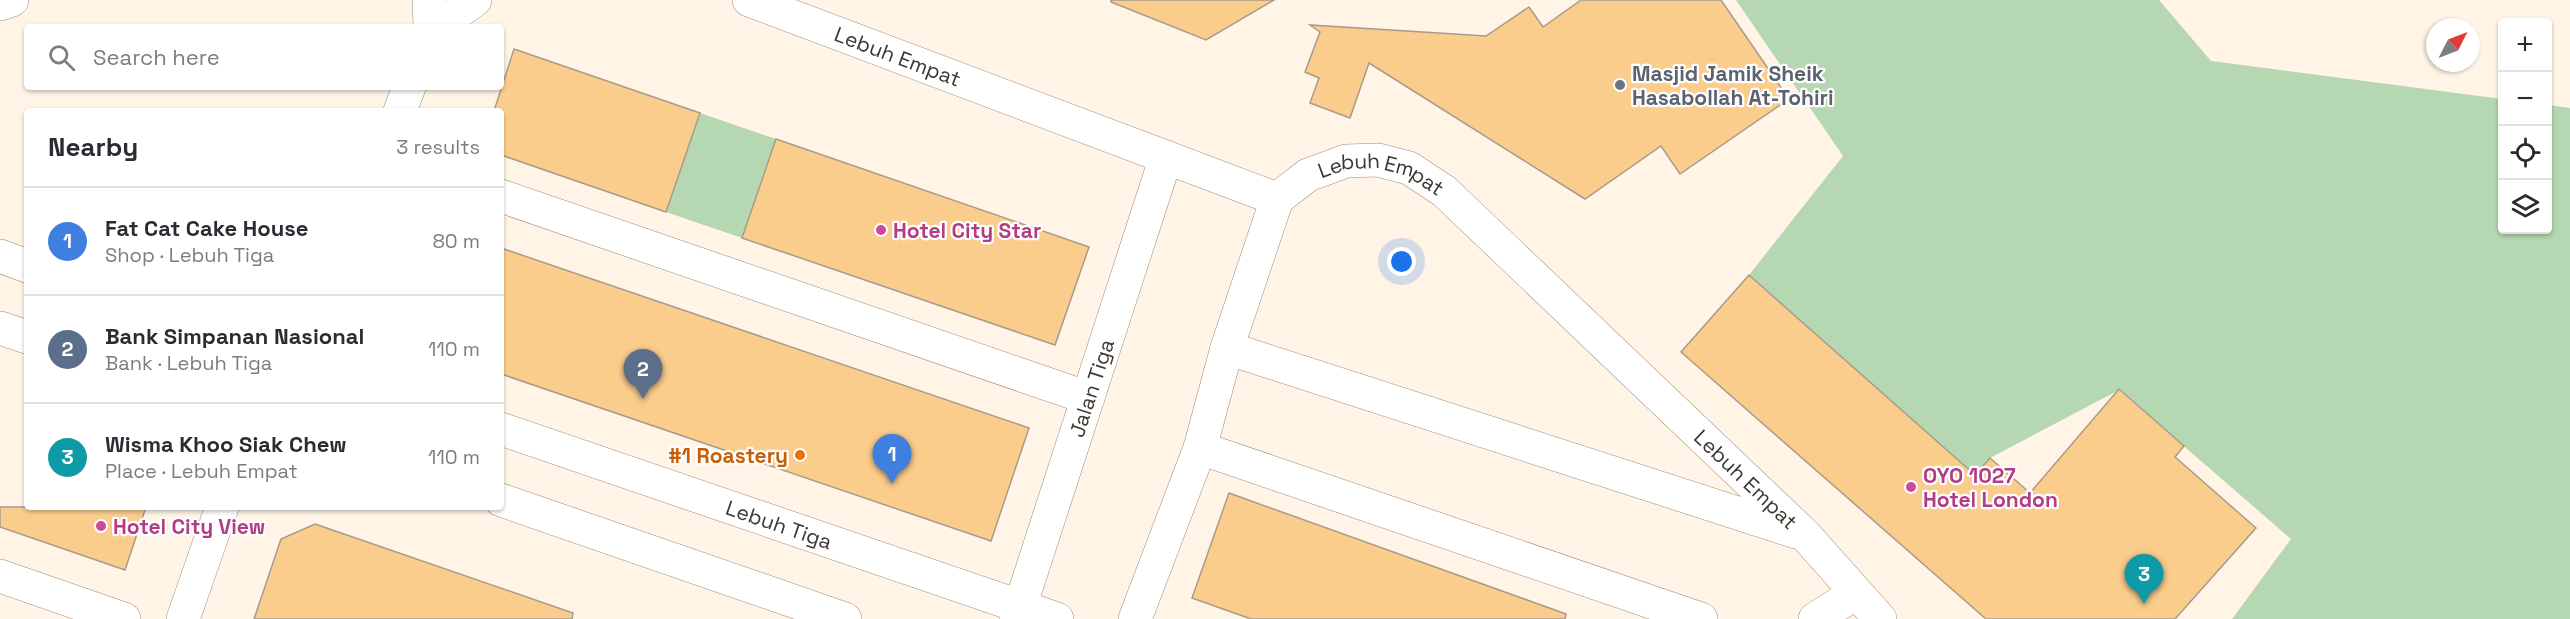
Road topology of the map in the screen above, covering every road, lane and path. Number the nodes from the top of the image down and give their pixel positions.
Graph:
1 (12, 0) edge
2 (429, 0) edge
3 (475, 0) edge
4 (749, 0) edge
5 (0, 4) edge
6 (430, 24) edge
7 (441, 24) edge
8 (408, 90) edge
9 (401, 108) edge
10 (1166, 157) junction
11 (504, 197) edge
12 (1277, 198) junction
13 (0, 256) edge
14 (24, 265) edge
15 (0, 328) edge
16 (24, 336) edge
17 (1227, 348) junction
18 (1088, 398) junction
19 (504, 430) edge
20 (1200, 448) junction
21 (504, 501) edge
22 (221, 510) edge
23 (1805, 535) junction
24 (0, 576) edge
25 (1856, 593) junction
26 (1018, 613) edge
27 (124, 619) edge
28 (183, 619) edge
29 (845, 619) edge
30 (1057, 619) edge
31 (1135, 619) edge
32 (1701, 619) edge
33 (1815, 619) edge
34 (1880, 619) edge

1 - 5 street
2 - 6 street
3 - 7 street
4 - 10 street, Lebuh Empat
8 - 9 street
10 - 12 street, Lebuh Empat
10 - 18 street, Jalan Tiga
11 - 18 street
12 - 17 street
12 - 23 street, Lebuh Empat
13 - 14 street
15 - 16 street
17 - 20 street
17 - 23 street
18 - 26 street, Jalan Tiga
19 - 26 street, Lebuh Tiga
20 - 31 street
20 - 32 street
21 - 29 street
22 - 28 street
23 - 25 street, Lebuh Empat
24 - 27 street
25 - 33 street
25 - 34 street, Lebuh Empat
26 - 30 street, Lebuh Tiga

